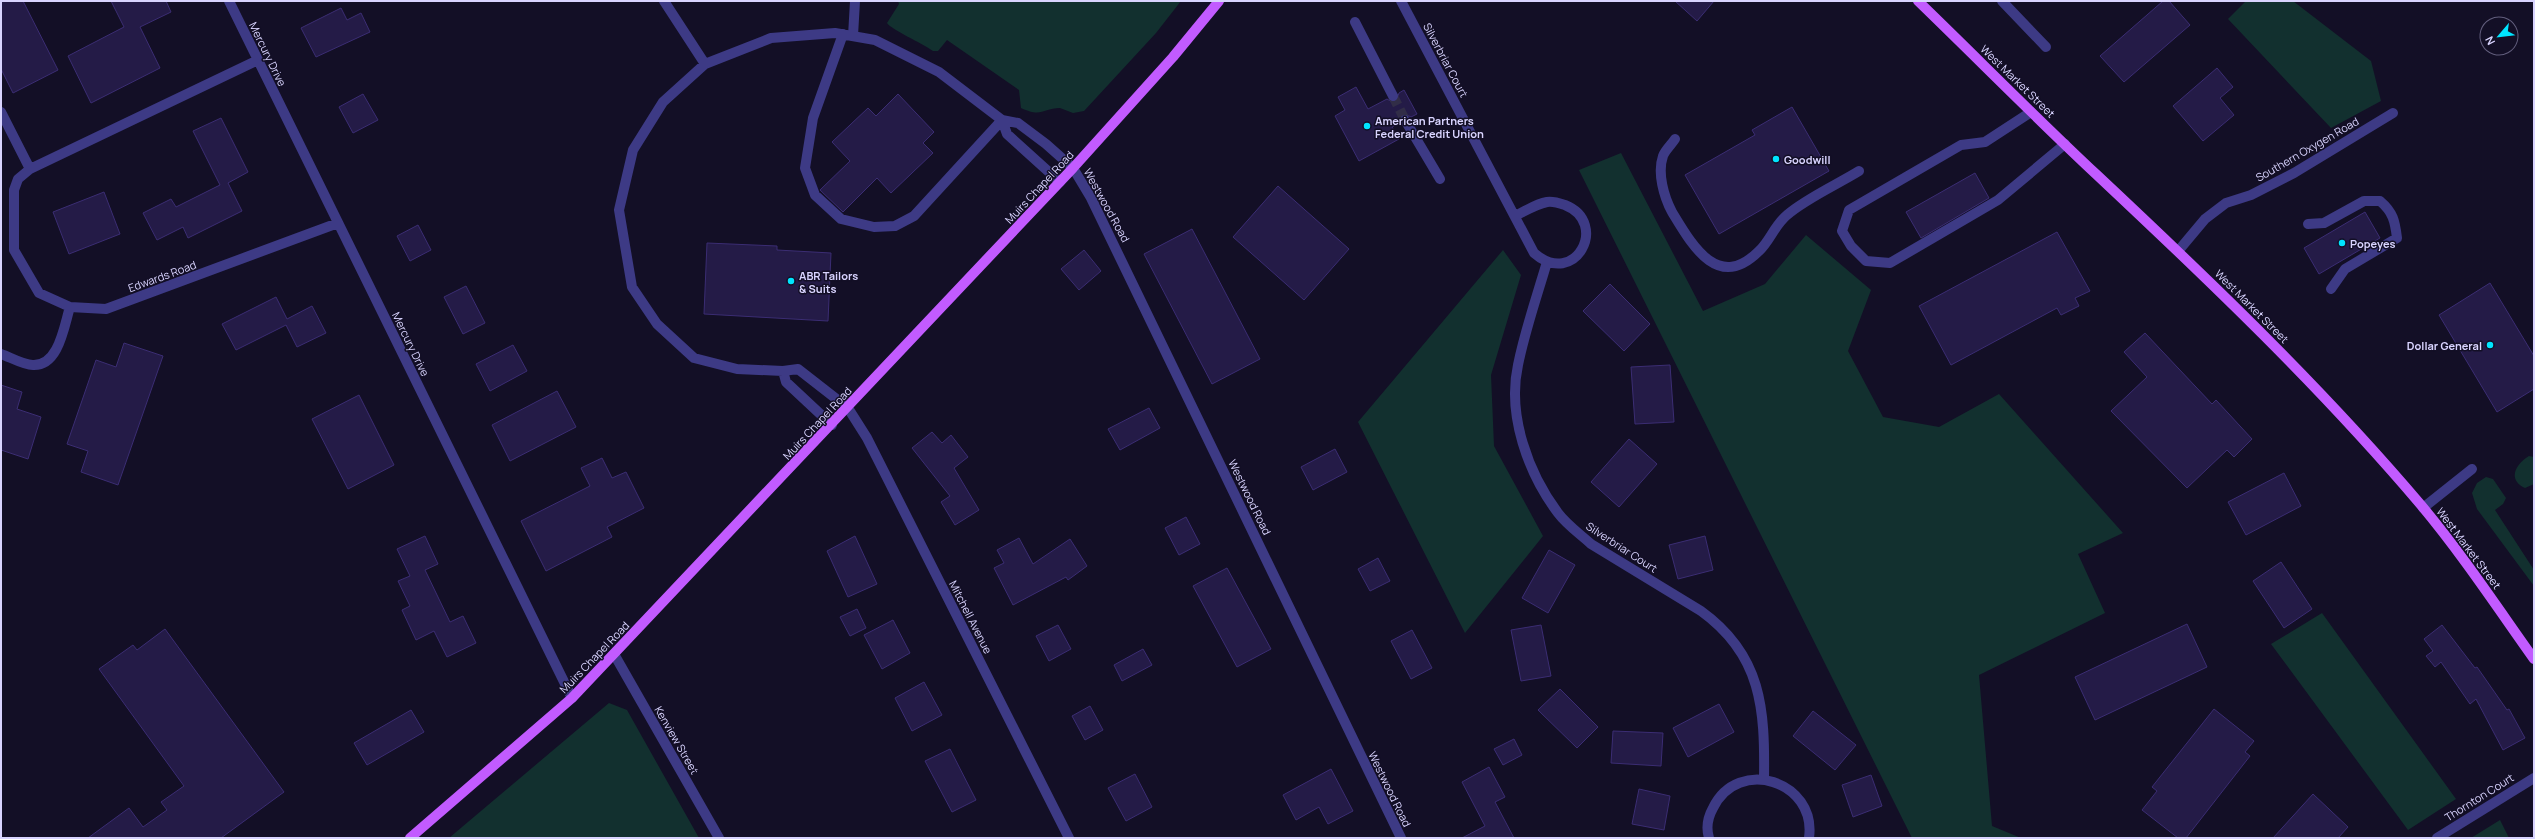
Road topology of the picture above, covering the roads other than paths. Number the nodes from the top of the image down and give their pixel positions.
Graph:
1 (229, 1) edge
2 (664, 1) edge
3 (855, 1) edge
4 (1218, 1) edge
5 (1401, 1) edge
6 (1918, 1) edge
7 (2002, 1) edge
8 (1355, 22) dead end
9 (848, 35) junction
10 (2046, 48) dead end
11 (258, 60) junction
12 (705, 64) junction
13 (1393, 96) tunnel mouth
14 (1, 112) edge
15 (2031, 112) junction
16 (2393, 113) dead end
17 (1002, 120) junction
18 (1405, 120) tunnel mouth
19 (1675, 139) dead end
20 (2065, 144) junction
21 (1073, 168) junction
22 (30, 169) junction
23 (1860, 171) dead end
24 (1440, 179) dead end
25 (1060, 182) junction
26 (1516, 216) junction
27 (338, 223) junction
28 (2308, 224) dead end
29 (2179, 250) junction
30 (1547, 262) junction
31 (2331, 289) dead end
32 (70, 308) junction
33 (1, 354) edge
34 (783, 370) junction
35 (848, 408) junction
36 (832, 425) junction
37 (2472, 469) dead end
38 (2423, 508) junction
39 (614, 654) junction
40 (2534, 659) edge
41 (572, 698) junction
42 (2534, 778) edge
43 (1764, 779) junction
44 (410, 838) edge
45 (719, 838) edge
46 (1069, 838) edge
47 (1401, 838) edge
48 (1709, 838) edge
49 (1809, 838) edge
50 (2437, 838) edge

1 - 11 street, Mercury Drive
2 - 12 street
3 - 9 street
4 - 21 main road, Muirs Chapel Road
5 - 26 street, Silverbriar Court
6 - 15 main road, West Market Street
7 - 10 street
8 - 13 street
9 - 12 street
9 - 17 street
9 - 17 street
11 - 22 street
11 - 27 street, Mercury Drive
12 - 34 street, Mitchell Avenue
14 - 22 street
15 - 20 main road, West Market Street
15 - 20 street
16 - 29 street, Southern Oxygen Road
17 - 21 street
17 - 25 street
18 - 24 street
19 - 23 street
20 - 29 main road, West Market Street
21 - 25 main road, Muirs Chapel Road
21 - 47 street, Westwood Road
22 - 32 street, Edwards Road
25 - 35 main road, Muirs Chapel Road
26 - 30 street, Silverbriar Court
26 - 30 street
27 - 32 street, Edwards Road
27 - 41 street, Mercury Drive
28 - 31 street
29 - 38 main road, West Market Street
30 - 43 street, Silverbriar Court
32 - 33 street
34 - 35 street, Mitchell Avenue
34 - 36 street
35 - 36 main road, Muirs Chapel Road
35 - 46 street, Mitchell Avenue
36 - 39 main road, Muirs Chapel Road
37 - 38 street
38 - 40 main road, West Market Street
39 - 41 main road, Muirs Chapel Road
39 - 45 street, Kenview Street
41 - 44 main road, Muirs Chapel Road
42 - 50 street, Thornton Court
43 - 48 street
43 - 49 street

